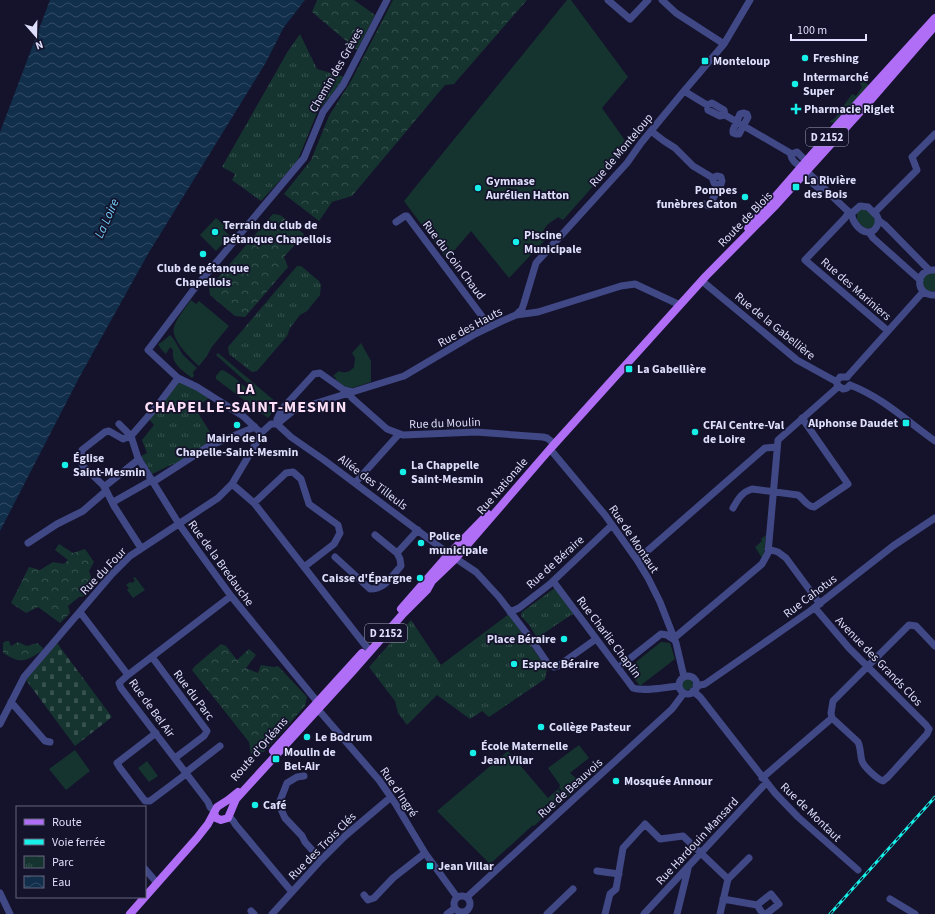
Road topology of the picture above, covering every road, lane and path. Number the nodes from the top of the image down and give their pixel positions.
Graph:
1 (387, 0) edge
2 (608, 0) edge
3 (648, 0) edge
4 (662, 0) edge
5 (750, 0) edge
6 (935, 18) edge
7 (935, 26) edge
8 (724, 44) junction
9 (895, 68) junction
10 (684, 90) junction
11 (737, 122) junction
12 (744, 126) junction
13 (652, 131) junction
14 (935, 134) edge
15 (804, 169) junction
16 (704, 204) dead end
17 (851, 212) junction
18 (874, 212) junction
19 (878, 220) junction
20 (396, 222) dead end
21 (869, 232) junction
22 (722, 259) joint
23 (932, 270) edge
24 (920, 280) junction
25 (702, 281) junction
26 (923, 292) junction
27 (935, 295) edge
28 (680, 305) junction
29 (516, 316) junction
30 (490, 327) junction
31 (888, 331) junction
32 (847, 377) junction
33 (178, 378) junction
34 (838, 384) junction
35 (850, 385) junction
36 (337, 386) junction
37 (351, 393) junction
38 (338, 397) junction
39 (802, 418) junction
40 (119, 424) dead end
41 (277, 424) junction
42 (255, 427) junction
43 (261, 433) junction
44 (399, 434) junction
45 (131, 436) junction
46 (935, 441) edge
47 (552, 446) junction
48 (777, 447) junction
49 (139, 459) junction
50 (153, 481) junction
51 (355, 482) junction
52 (232, 484) junction
53 (105, 488) junction
54 (774, 492) junction
55 (254, 503) junction
56 (113, 504) junction
57 (733, 508) dead end
58 (935, 518) edge
59 (179, 524) junction
60 (612, 525) junction
61 (418, 530) junction
62 (375, 535) dead end
63 (28, 543) dead end
64 (141, 548) junction
65 (768, 549) junction
66 (397, 553) junction
67 (452, 556) junction
68 (335, 557) dead end
69 (637, 560) junction
70 (304, 567) junction
71 (553, 581) junction
72 (231, 596) junction
73 (817, 606) junction
74 (80, 612) junction
75 (510, 612) junction
76 (596, 639) junction
77 (673, 639) junction
78 (935, 646) edge
79 (369, 649) junction
80 (152, 657) junction
81 (867, 666) junction
82 (618, 668) junction
83 (128, 675) junction
84 (684, 677) junction
85 (679, 686) junction
86 (695, 689) junction
87 (684, 693) junction
88 (11, 702) junction
89 (317, 706) junction
90 (832, 718) junction
91 (0, 724) edge
92 (932, 727) edge
93 (156, 733) junction
94 (50, 742) dead end
95 (220, 746) dead end
96 (175, 758) junction
97 (186, 774) junction
98 (304, 776) dead end
99 (764, 781) junction
100 (391, 797) junction
101 (216, 809) junction
102 (226, 817) junction
103 (197, 838) junction
104 (425, 853) junction
105 (701, 853) junction
106 (749, 858) dead end
107 (321, 860) junction
108 (688, 867) junction
109 (146, 870) edge
110 (858, 870) dead end
111 (597, 872) dead end
112 (619, 874) junction
113 (728, 879) junction
114 (157, 884) junction
115 (573, 889) dead end
116 (292, 892) junction
117 (0, 893) edge
118 (364, 895) dead end
119 (146, 896) edge
120 (467, 897) junction
121 (144, 898) edge
122 (457, 898) junction
123 (723, 899) junction
124 (890, 899) dead end
125 (756, 905) junction
126 (455, 908) junction
127 (472, 912) edge
128 (8, 913) edge
129 (608, 913) edge
130 (130, 914) edge
131 (272, 914) edge
132 (447, 914) edge
133 (547, 914) edge
134 (644, 914) edge
135 (677, 914) edge
136 (720, 914) edge
137 (765, 914) edge
138 (915, 914) edge

1 - 33 street, Chemin des Grèves
2 - 3 street
4 - 8 street
5 - 8 street, Rue de Monteloup
6 - 9 main road, Route de Blois / D 2152
7 - 9 main road, Route de Blois / D 2152
8 - 10 street, Rue de Monteloup
9 - 15 main road, Route de Blois / D 2152
10 - 11 street
10 - 13 street, Rue de Monteloup
11 - 12 street
11 - 12 street
11 - 12 street
12 - 15 street
13 - 16 street
13 - 29 street, Rue de Monteloup
14 - 18 street
15 - 17 street
15 - 22 main road, Route de Blois / D 2152
17 - 18 street
17 - 21 street
17 - 31 street, Rue des Mariniers
18 - 19 street
19 - 21 street
19 - 23 street
20 - 30 street, Rue du Coin Chaud
21 - 24 street
22 - 25 main road, Rue Nationale / D 2152
23 - 24 street
24 - 26 street
25 - 28 main road, Rue Nationale / D 2152
25 - 34 street, Rue de la Gabellière
26 - 27 street
26 - 31 street
28 - 29 street, Rue des Hauts
28 - 47 main road, Rue Nationale / D 2152
29 - 30 street, Rue des Hauts
30 - 37 street, Rue des Hauts
31 - 32 street
32 - 34 street
32 - 35 street
33 - 42 street
33 - 45 street
34 - 35 street
34 - 39 street
35 - 46 street
36 - 37 street
36 - 38 street
36 - 41 street
37 - 38 street, Rue des Hauts
37 - 44 street, Rue du Moulin
38 - 41 street, Rue des Hauts
39 - 48 street
39 - 54 street
40 - 45 street, Rue de la Bredauche
41 - 43 street
41 - 51 street, Allée des Tilleuls
42 - 43 street
42 - 50 street
43 - 52 street, Rue du Four
44 - 47 street, Rue du Moulin
44 - 51 street
45 - 49 street, Rue de la Bredauche
45 - 53 street
47 - 60 street, Rue de Montaut
47 - 67 main road, Rue Nationale / D 2152
48 - 54 street
48 - 69 street
49 - 50 street, Rue de la Bredauche
49 - 53 street
50 - 56 street
50 - 59 street, Rue de la Bredauche
51 - 61 street, Allée des Tilleuls
52 - 55 street
52 - 59 street, Rue du Four
53 - 56 street
53 - 63 street
54 - 57 street
54 - 65 street
55 - 70 street
55 - 70 street
56 - 64 street
58 - 73 street, Rue Cahotus
59 - 64 street, Rue du Four
59 - 72 street, Rue de la Bredauche
60 - 69 street, Rue de Montaut
60 - 71 street, Rue de Béraire
61 - 66 street
61 - 67 street, Allée des Tilleuls
62 - 66 street
64 - 74 street, Rue du Four
65 - 73 street, Avenue des Grands Clos
65 - 77 street
66 - 68 street
67 - 75 street
67 - 79 main road, Rue Nationale / D 2152
69 - 77 street, Rue de Montaut
70 - 79 street
71 - 75 street, Rue de Béraire
71 - 76 street, Rue Charlie Chaplin
72 - 80 street, Rue de Bel Air
72 - 89 street, Rue de la Bredauche
73 - 81 street, Avenue des Grands Clos
73 - 86 street, Rue Cahotus
74 - 83 street
74 - 88 street, Rue du Four
75 - 76 street
76 - 82 street, Rue Charlie Chaplin
77 - 82 street
77 - 84 street, Rue de Montaut
78 - 81 street
79 - 89 main road, Rue Nationale / D 2152
80 - 83 street, Rue de Bel Air
80 - 96 street, Rue du Parc
81 - 90 street
81 - 92 street, Avenue des Grands Clos
82 - 85 street, Rue Charlie Chaplin
83 - 93 street, Rue de Bel Air
84 - 85 street
84 - 86 street
85 - 87 street
86 - 87 street
86 - 99 street, Rue de Montaut
87 - 120 street, Rue de Beauvois
88 - 91 street, Rue du Four
88 - 94 street
89 - 100 street, Rue d'Ingré
89 - 101 main road, Route d'Orléans / D 2152
89 - 102 main road, Route d'Orléans / D 2152
90 - 92 street
90 - 99 street, Rue Hardouin Mansard
93 - 96 street, Rue de Bel Air
93 - 97 street
95 - 97 street
96 - 97 street, Rue de Bel Air
97 - 101 street, Rue de Bel Air
98 - 107 street
99 - 105 street, Rue Hardouin Mansard
99 - 110 street, Rue de Montaut
100 - 104 street, Rue d'Ingré
100 - 107 street, Rue des Trois Clés
101 - 102 main road
101 - 102 main road
101 - 103 main road, Route d'Orléans / D 2152
102 - 103 main road, Route d'Orléans / D 2152
102 - 116 street
103 - 114 main road, Route d'Orléans / D 2152
104 - 118 street
104 - 122 street, Rue d'Ingré
105 - 108 street, Rue Hardouin Mansard
105 - 112 street
105 - 113 street
106 - 113 street
107 - 116 street, Rue des Trois Clés
108 - 134 street, Rue Hardouin Mansard
108 - 135 street
109 - 114 street
111 - 112 street
112 - 129 street
113 - 123 street
114 - 119 main road, Route d'Orléans / D 2152
115 - 133 street
116 - 131 street, Rue des Trois Clés
117 - 128 street
120 - 122 street
120 - 127 street
121 - 130 main road, Route d'Orléans / D 2152
122 - 126 street
123 - 125 street
123 - 136 street
124 - 138 street
125 - 137 street
125 - 137 street
126 - 127 street
126 - 132 street

